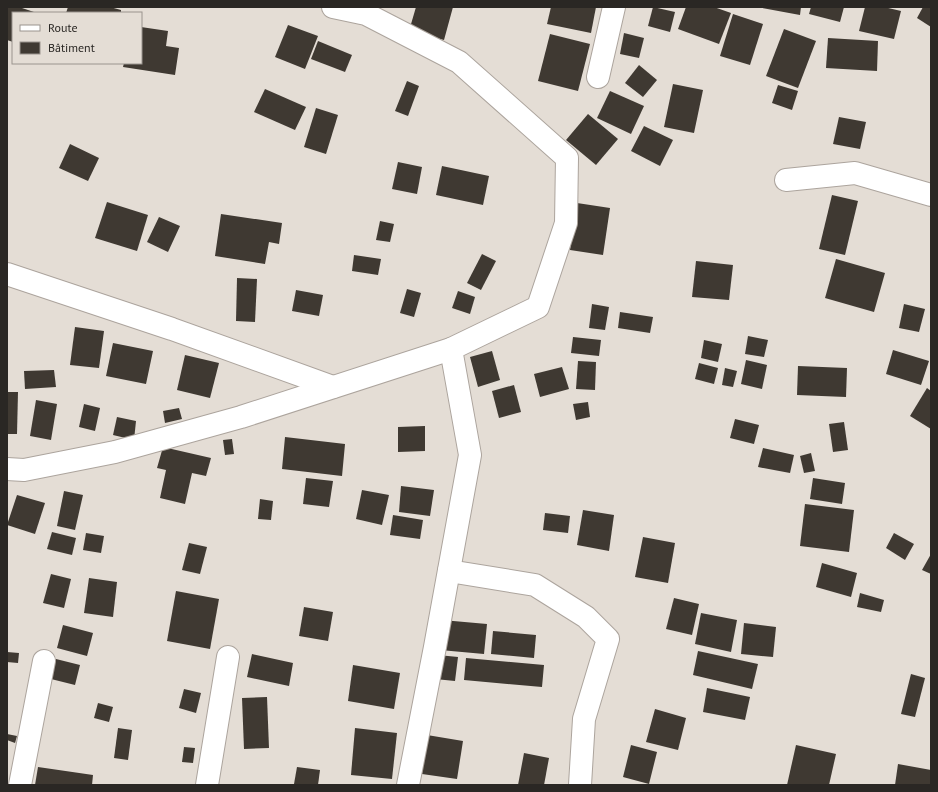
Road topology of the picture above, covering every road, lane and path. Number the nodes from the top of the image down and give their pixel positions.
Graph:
1 (332, 7) edge
2 (614, 7) edge
3 (598, 77) dead end
4 (786, 180) dead end
5 (931, 195) edge
6 (7, 274) edge
7 (451, 349) junction
8 (333, 387) junction
9 (7, 469) edge
10 (449, 571) junction
11 (228, 657) dead end
12 (44, 661) dead end
13 (20, 785) edge
14 (207, 785) edge
15 (408, 785) edge
16 (580, 785) edge

1 - 7 street
2 - 3 street
4 - 5 street
6 - 8 street
7 - 8 street
7 - 10 street
8 - 9 street
10 - 15 street
10 - 16 street
11 - 14 street
12 - 13 street

